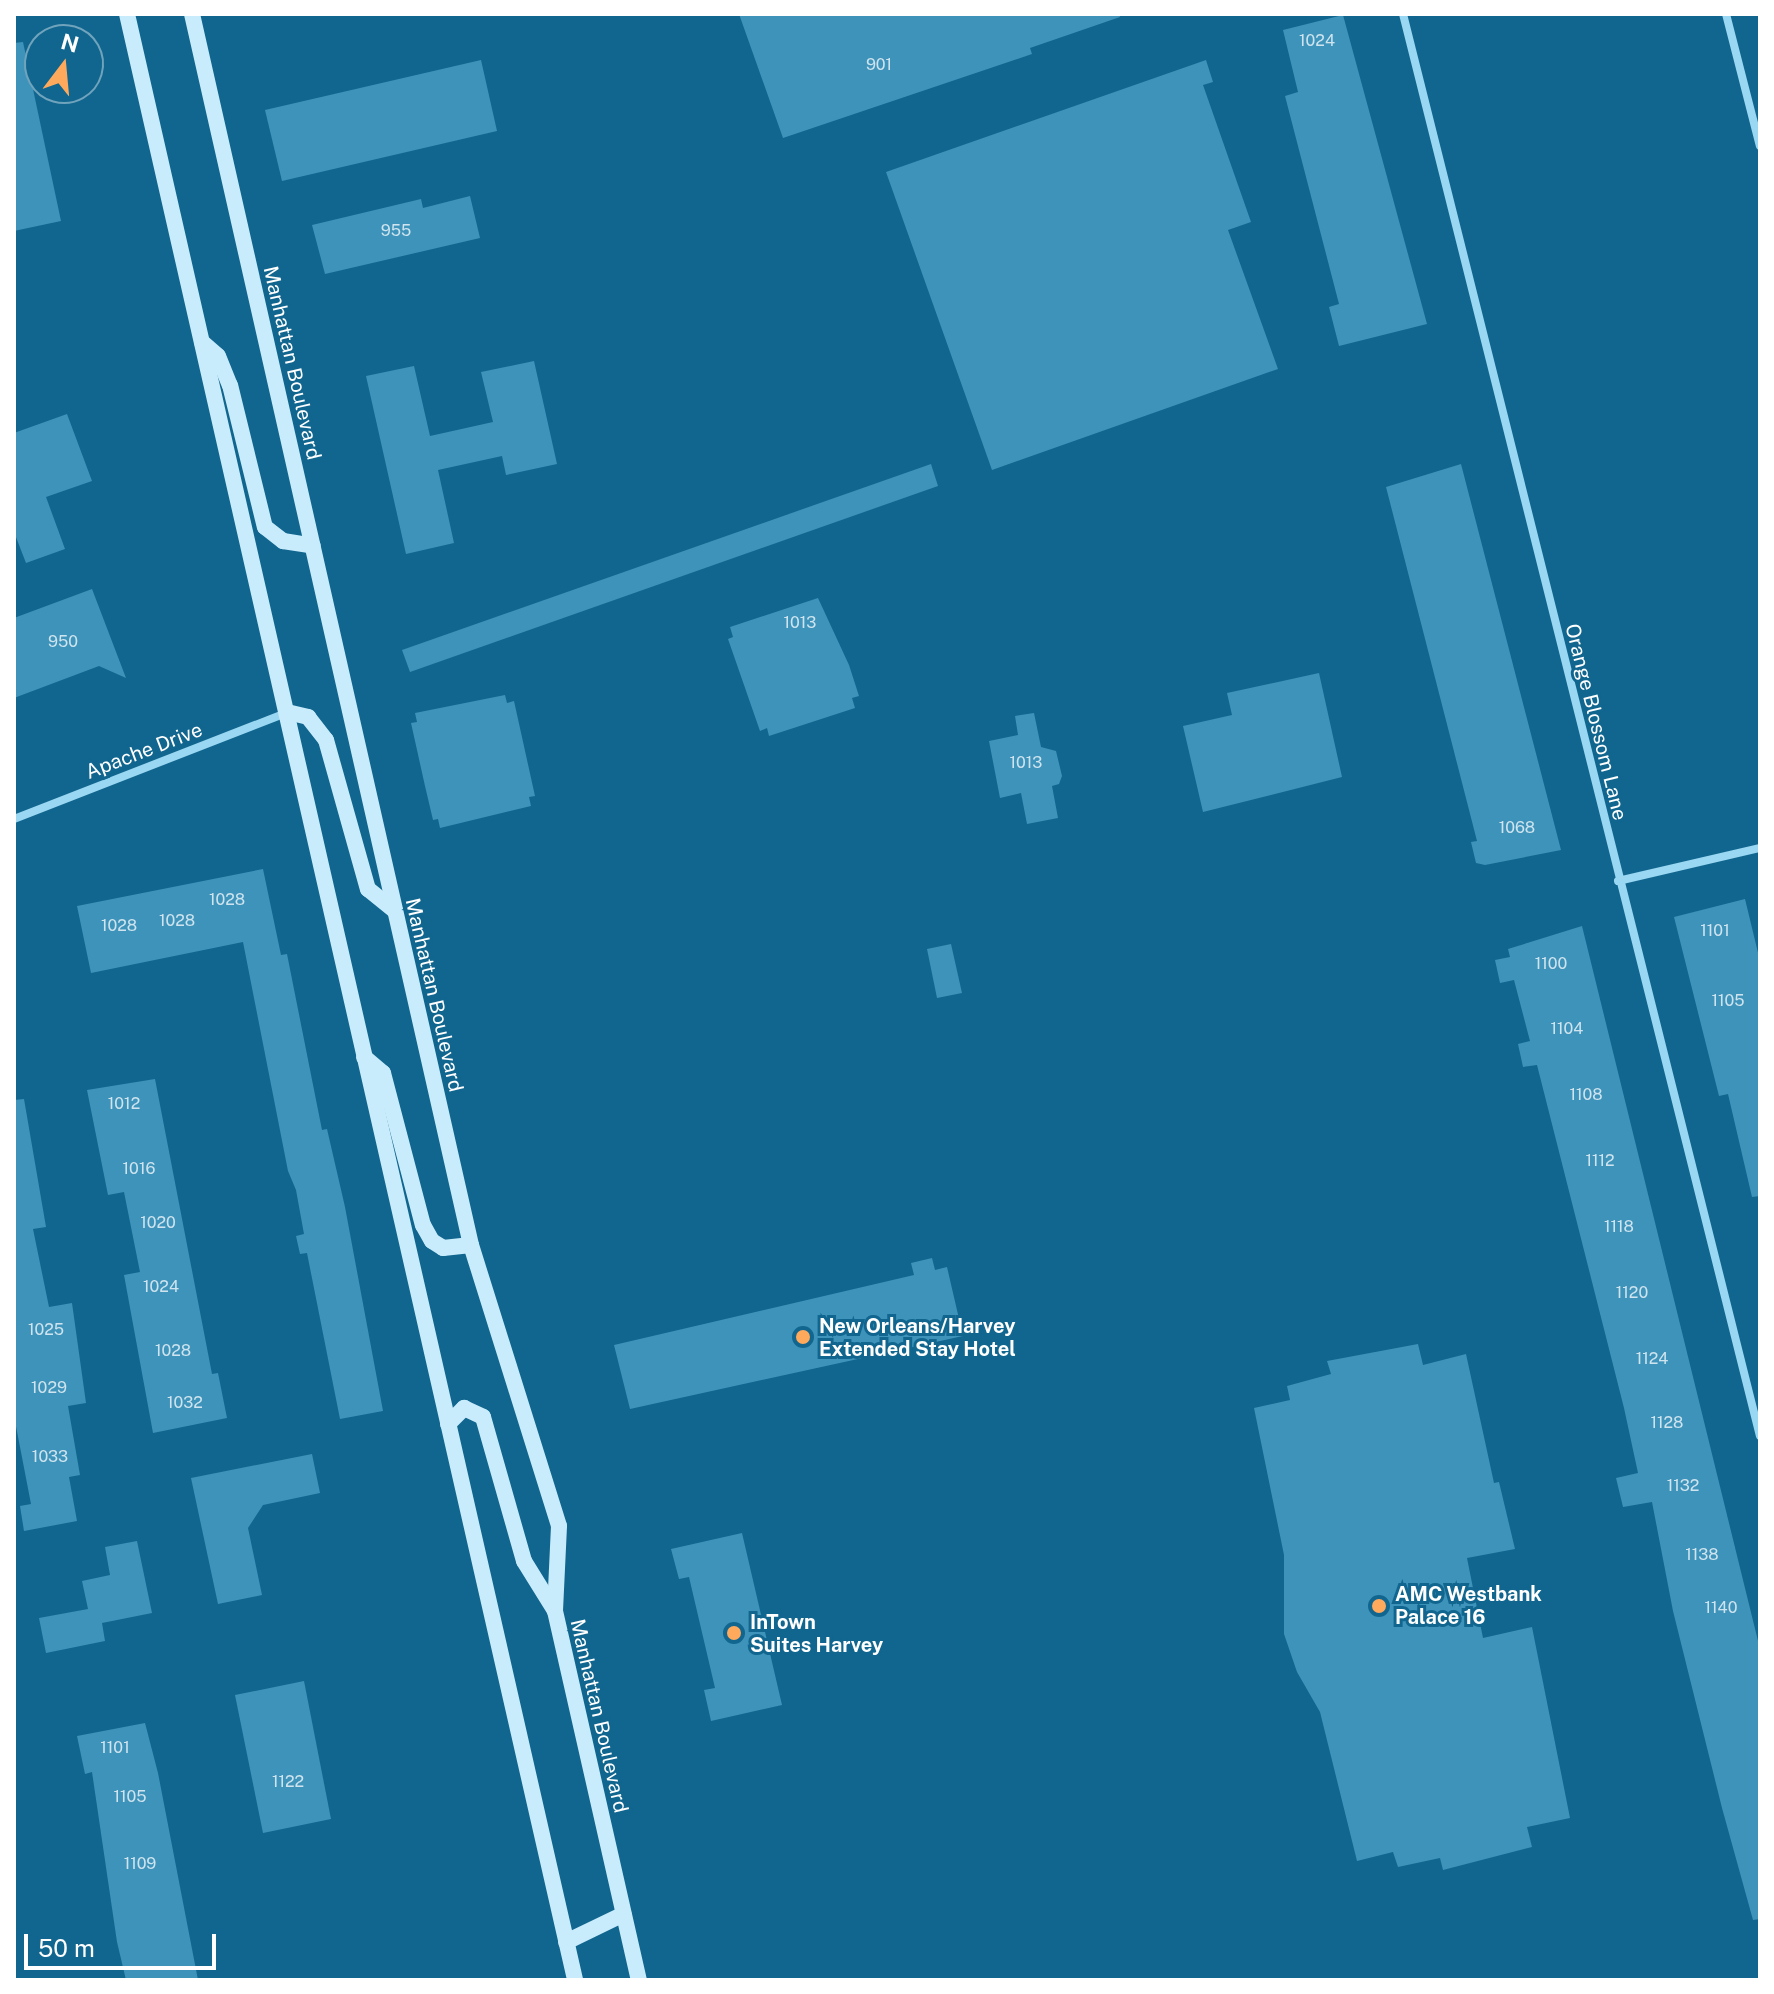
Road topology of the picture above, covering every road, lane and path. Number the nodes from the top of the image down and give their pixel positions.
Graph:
1 (127, 14) edge
2 (192, 14) edge
3 (1403, 14) edge
4 (1726, 14) edge
5 (1760, 146) edge
6 (202, 342) junction
7 (313, 546) junction
8 (287, 712) junction
9 (14, 819) edge
10 (1760, 848) edge
11 (1618, 881) junction
12 (395, 911) junction
13 (364, 1057) junction
14 (471, 1245) junction
15 (448, 1424) junction
16 (1760, 1436) edge
17 (555, 1611) junction
18 (624, 1914) junction
19 (566, 1942) junction
20 (575, 1980) edge
21 (639, 1980) edge

1 - 6 street
2 - 7 street, Manhattan Boulevard
3 - 11 street, Orange Blossom Lane
4 - 5 street
6 - 7 street
6 - 8 street
7 - 12 street, Manhattan Boulevard
8 - 9 street, Apache Drive
8 - 12 street
8 - 13 street
10 - 11 street
11 - 16 street, Orange Blossom Lane
12 - 14 street, Manhattan Boulevard
13 - 14 street
13 - 15 street
14 - 17 street, Manhattan Boulevard
15 - 17 street
15 - 19 street
17 - 18 street, Manhattan Boulevard
18 - 19 street
18 - 21 street, Manhattan Boulevard
19 - 20 street

